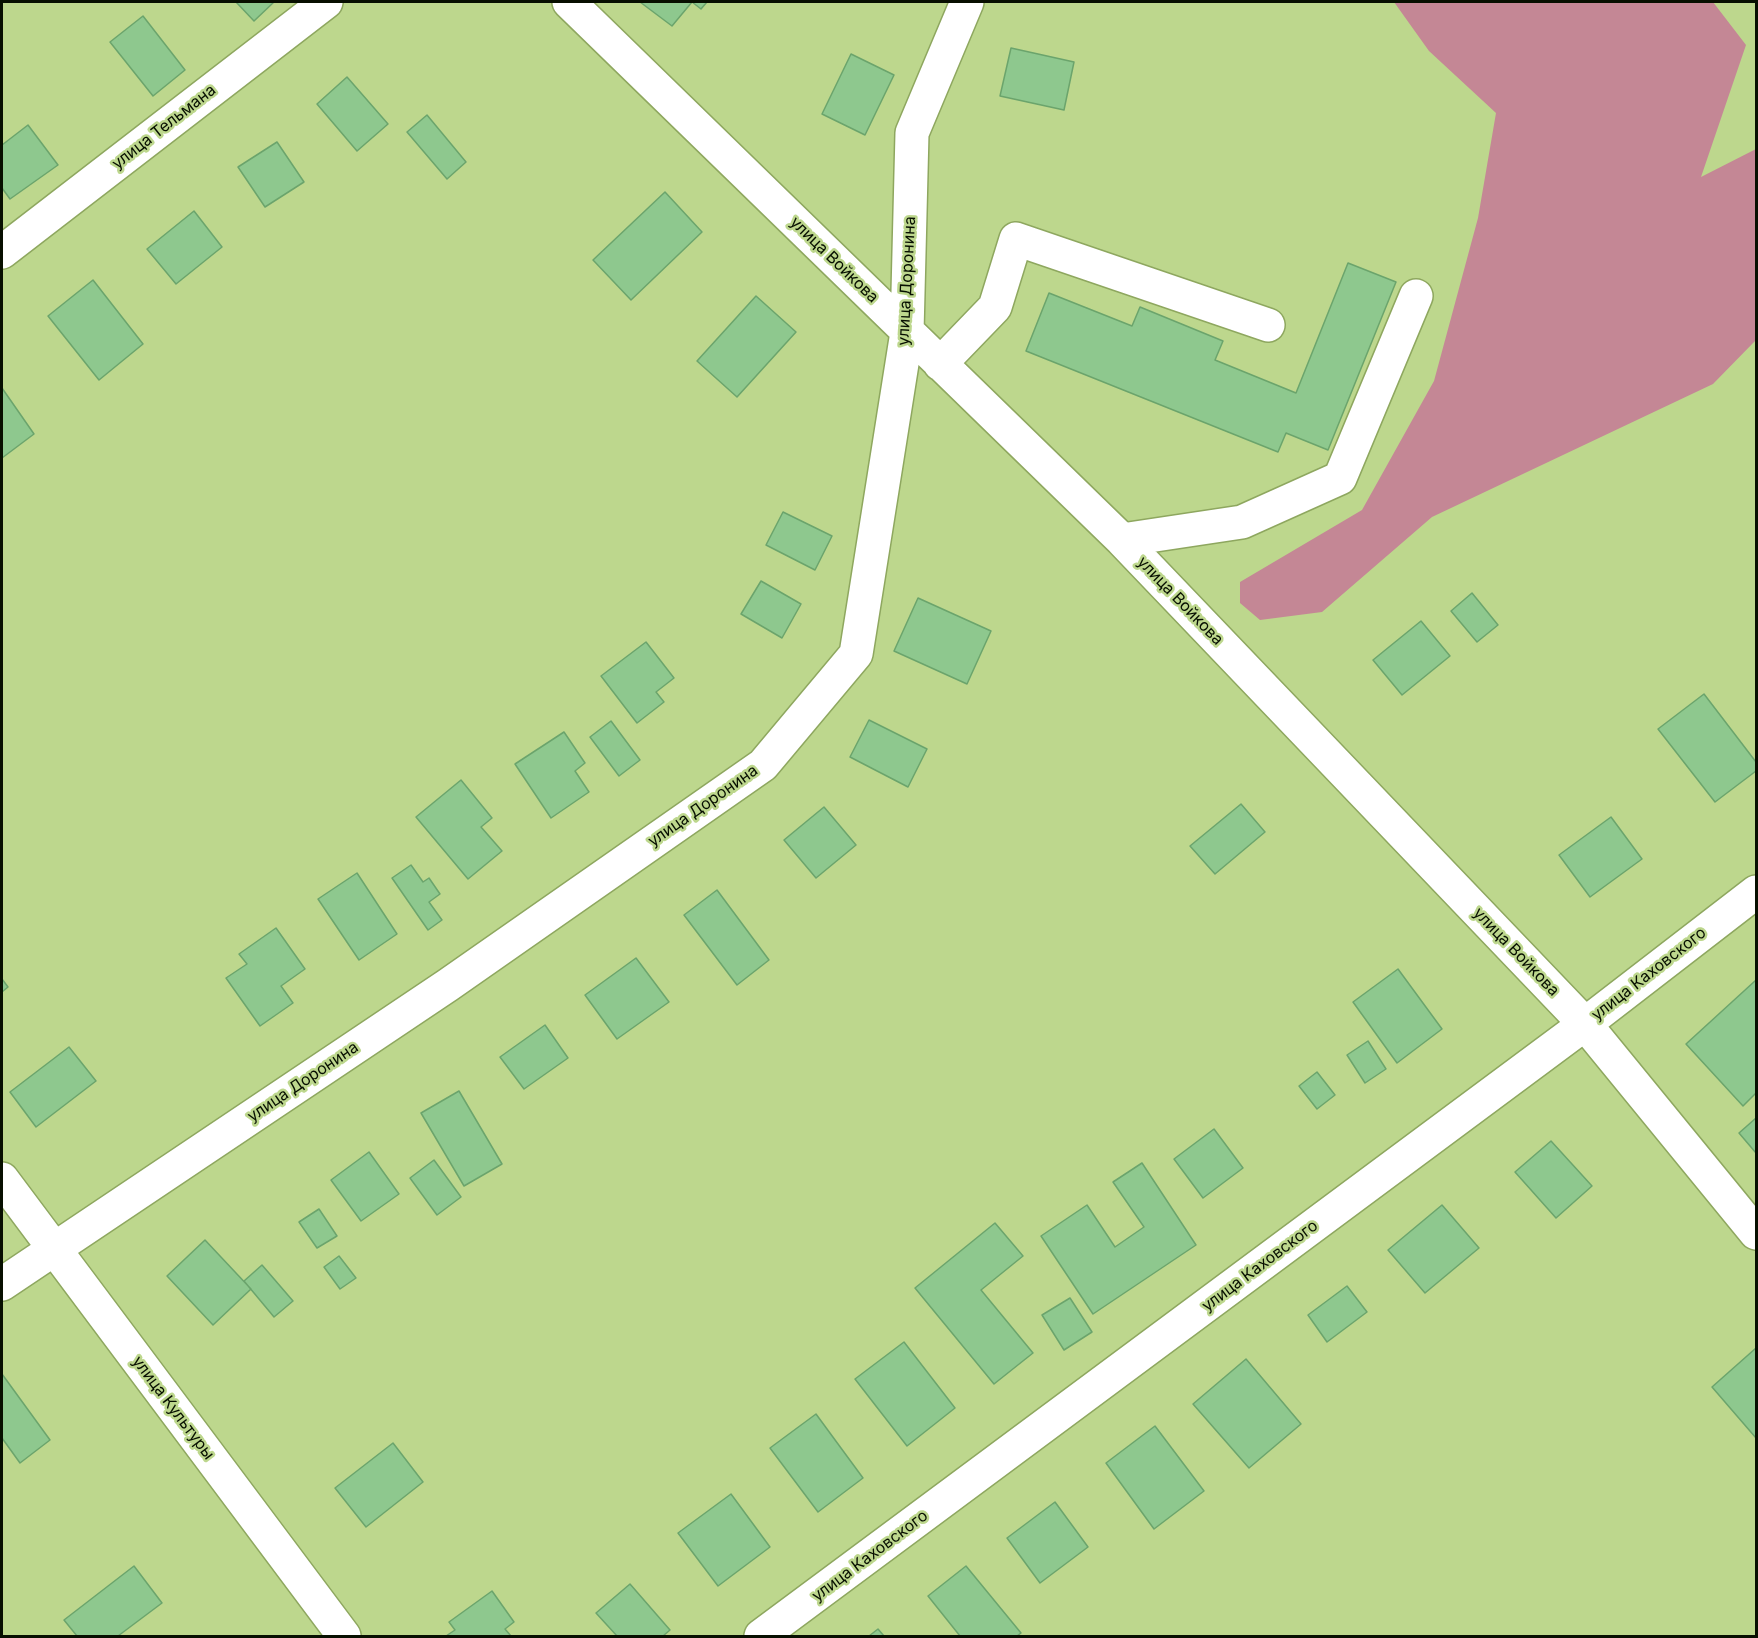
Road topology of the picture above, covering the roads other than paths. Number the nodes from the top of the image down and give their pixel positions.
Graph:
1 (326, 2) edge
2 (569, 2) edge
3 (967, 2) edge
4 (2, 252) edge
5 (1416, 296) dead end
6 (1268, 325) dead end
7 (907, 332) junction
8 (940, 364) junction
9 (1122, 540) junction
10 (1756, 892) edge
11 (1585, 1024) junction
12 (2, 1179) edge
13 (1756, 1233) edge
14 (53, 1248) junction
15 (2, 1284) edge
16 (344, 1636) edge
17 (761, 1636) edge

1 - 4 street, улица Тельмана
2 - 7 street, улица Войкова
3 - 7 street, улица Доронина
5 - 9 street
6 - 8 street
7 - 8 street, улица Войкова
7 - 14 street, улица Доронина
8 - 9 street, улица Войкова
9 - 11 street, улица Войкова
10 - 11 street, улица Каховского
11 - 13 street, улица Войкова
11 - 17 street, улица Каховского
12 - 14 street, улица Культуры
14 - 15 street, улица Доронина
14 - 16 street, улица Культуры

